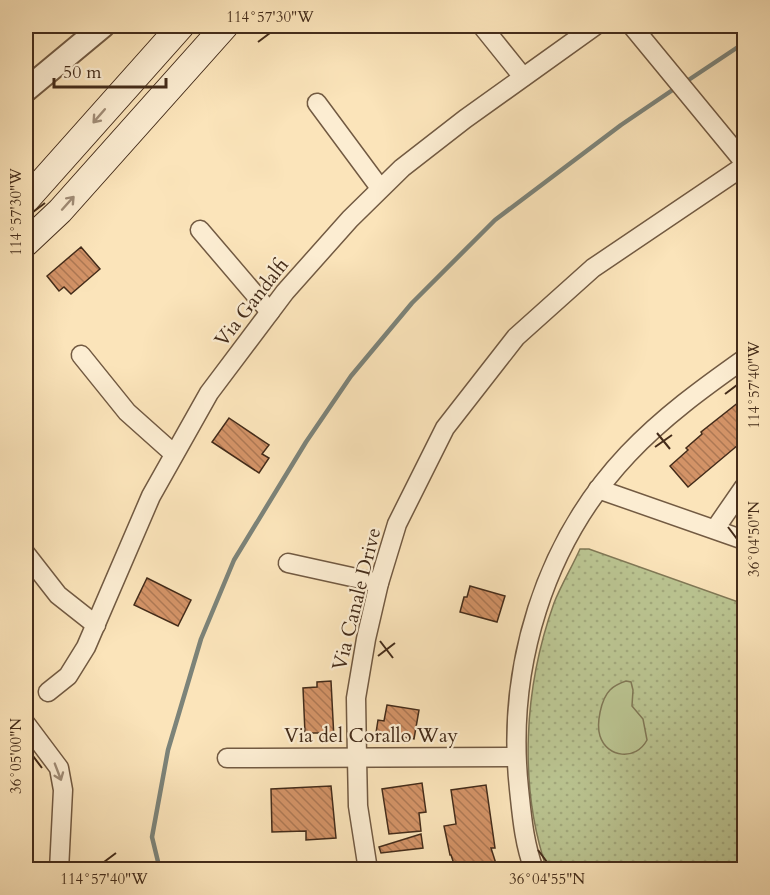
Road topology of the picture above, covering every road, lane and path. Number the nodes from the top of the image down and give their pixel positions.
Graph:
1 (181, 26) edge
2 (225, 26) edge
3 (482, 26) edge
4 (595, 26) edge
5 (632, 26) edge
6 (92, 29) edge
7 (523, 77) junction
8 (26, 90) edge
9 (317, 103) dead end
10 (744, 164) edge
11 (380, 188) junction
12 (26, 200) edge
13 (200, 230) dead end
14 (26, 243) edge
15 (270, 312) junction
16 (81, 355) dead end
17 (744, 359) edge
18 (174, 454) junction
19 (744, 488) edge
20 (598, 489) junction
21 (715, 529) junction
22 (744, 540) edge
23 (26, 554) edge
24 (288, 563) dead end
25 (379, 583) junction
26 (96, 625) junction
27 (48, 692) dead end
28 (26, 724) edge
29 (516, 757) junction
30 (227, 758) dead end
31 (357, 758) junction
32 (59, 870) edge
33 (368, 870) edge
34 (534, 870) edge

1 -> 12 main road
14 -> 2 main road
3 - 7 street
4 - 7 street, Via Gandalfi
5 - 10 street
6 - 8 street
7 - 11 street, Via Gandalfi
9 - 11 street
10 - 25 street, Via Canale Drive
11 - 15 street, Via Gandalfi
13 - 15 street
15 - 18 street, Via Gandalfi
16 - 18 street
17 - 20 street
18 - 26 street, Via Gandalfi
19 - 21 street
20 - 21 street
20 - 29 street
21 - 22 street
23 - 26 street
24 - 25 street
25 - 31 street, Via Canale Drive
26 - 27 street, Via Gandalfi
28 -> 32 street
29 - 31 street, Via del Corallo Way
29 - 34 street
30 - 31 street, Via del Corallo Way
31 - 33 street, Via Canale Drive

